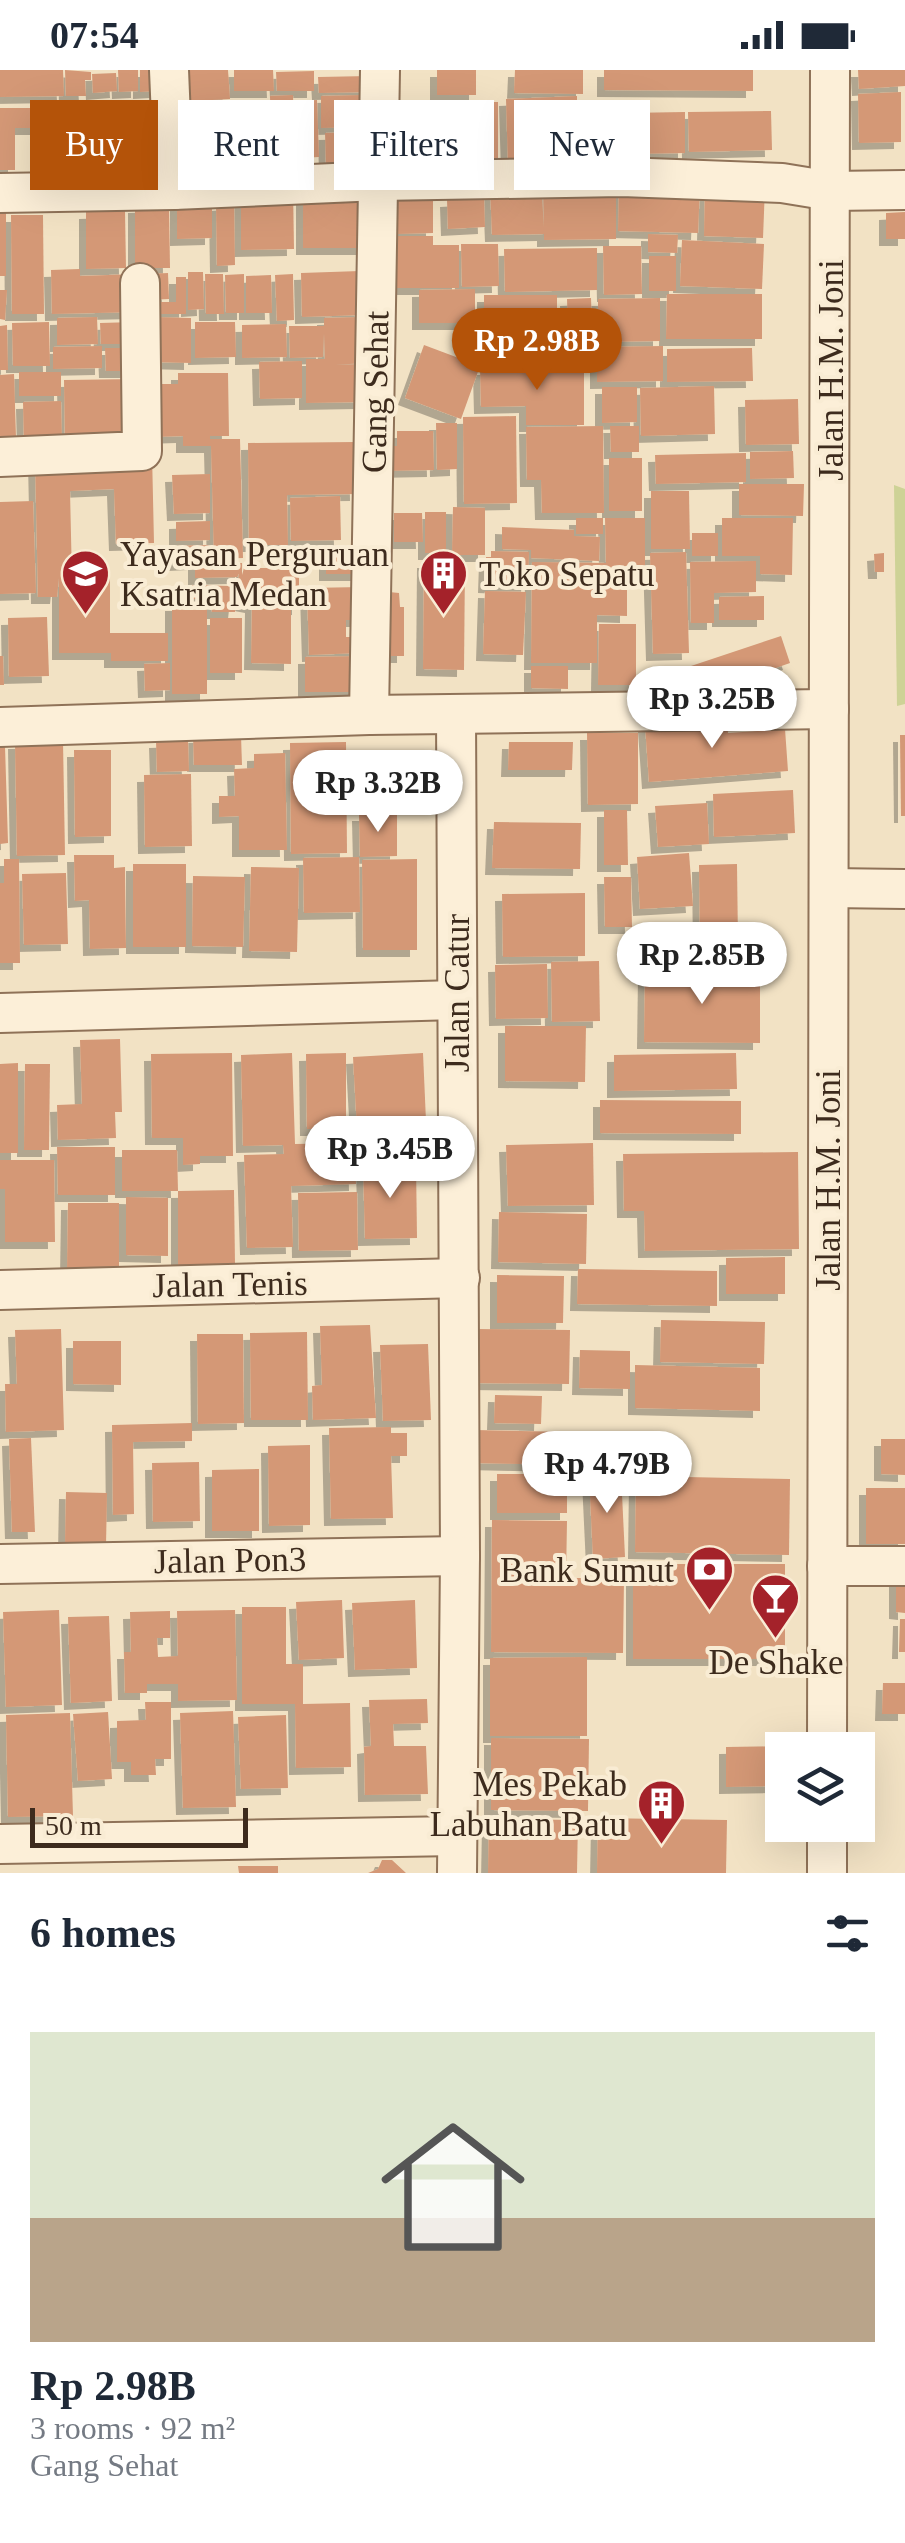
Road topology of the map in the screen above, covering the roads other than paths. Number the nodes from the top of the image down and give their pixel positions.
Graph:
1 (168, 70) edge
2 (380, 70) edge
3 (830, 70) edge
4 (380, 100) edge
5 (494, 180) edge
6 (334, 182) edge
7 (174, 190) junction
8 (379, 190) edge
9 (905, 190) edge
10 (831, 192) junction
11 (0, 193) edge
12 (140, 282) dead end
13 (0, 457) edge
14 (829, 708) junction
15 (456, 714) junction
16 (369, 715) junction
17 (0, 726) edge
18 (830, 888) junction
19 (905, 889) edge
20 (456, 1000) junction
21 (0, 1013) edge
22 (460, 1278) junction
23 (0, 1290) edge
24 (460, 1556) junction
25 (0, 1564) edge
26 (827, 1566) junction
27 (905, 1566) edge
28 (827, 1732) edge
29 (827, 1842) edge
30 (0, 1844) edge
31 (456, 1854) edge
32 (827, 1873) edge

1 - 7 street
2 - 4 street, Gang Sehat
3 - 10 street, Jalan H.M. Joni
5 - 10 street
6 - 7 street
7 - 11 street
8 - 16 street, Gang Sehat
9 - 10 street
10 - 14 street, Jalan H.M. Joni
12 - 13 street
14 - 15 street
14 - 18 street, Jalan H.M. Joni
15 - 16 street
15 - 20 street, Jalan Catur
16 - 17 street
18 - 19 street
18 - 26 street, Jalan H.M. Joni
20 - 21 street
20 - 22 street, Jalan Catur
22 - 23 street, Jalan Tenis
22 - 24 street, Jalan Catur
24 - 25 street, Jalan Pon3
24 - 31 street, Jalan Catur
26 - 27 street
26 - 28 street, Jalan H.M. Joni
29 - 32 street
30 - 31 street

